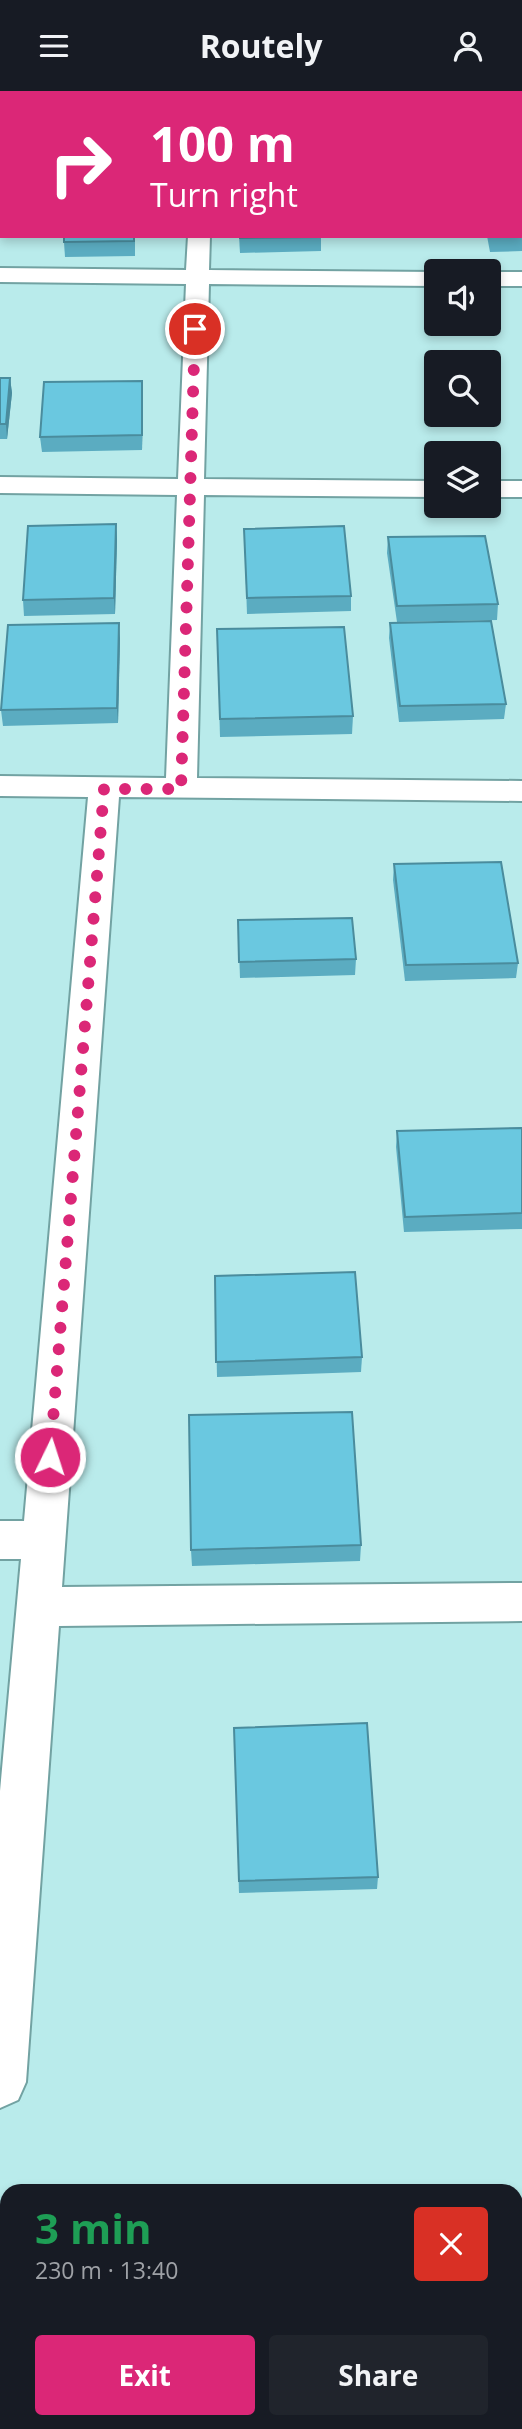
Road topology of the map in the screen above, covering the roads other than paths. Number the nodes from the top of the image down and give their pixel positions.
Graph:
1 (199, 238) edge
2 (0, 275) edge
3 (197, 277) junction
4 (424, 279) edge
5 (501, 279) edge
6 (522, 279) edge
7 (0, 485) edge
8 (190, 486) junction
9 (424, 489) edge
10 (501, 489) edge
11 (522, 489) edge
12 (0, 786) edge
13 (104, 789) junction
14 (181, 789) junction
15 (522, 792) edge
16 (0, 1540) edge
17 (43, 1541) junction
18 (522, 1602) edge
19 (38, 1607) junction
20 (0, 2082) edge

1 - 3 street
2 - 3 street
3 - 4 street
3 - 8 street
5 - 6 street
7 - 8 street
8 - 9 street
8 - 14 street
10 - 11 street
12 - 13 street
13 - 14 street
13 - 17 street
14 - 15 street
16 - 17 street
17 - 19 street
18 - 19 street
19 - 20 street

